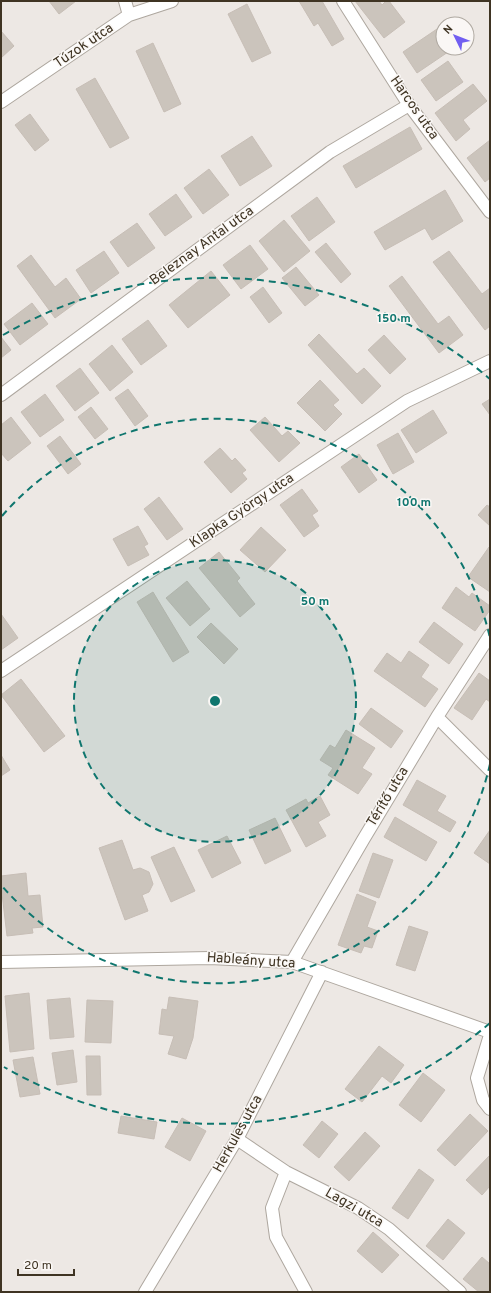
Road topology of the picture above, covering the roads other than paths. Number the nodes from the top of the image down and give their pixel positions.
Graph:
1 (125, 1) edge
2 (172, 1) edge
3 (343, 1) edge
4 (129, 15) junction
5 (1, 102) edge
6 (409, 105) junction
7 (490, 212) edge
8 (490, 361) edge
9 (1, 395) edge
10 (490, 636) edge
11 (1, 671) edge
12 (437, 717) junction
13 (490, 770) edge
14 (1, 962) edge
15 (292, 962) junction
16 (322, 972) junction
17 (490, 1034) edge
18 (490, 1109) edge
19 (237, 1139) junction
20 (286, 1172) junction
21 (145, 1292) edge
22 (306, 1292) edge
23 (460, 1292) edge

1 - 4 street
2 - 4 street, Túzok utca
3 - 6 street, Harcos utca
4 - 5 street, Túzok utca
6 - 7 street, Harcos utca
6 - 9 street, Beleznay Antal utca
8 - 11 street, Klapka György utca
10 - 12 street, Térítő utca
12 - 13 street
12 - 15 street, Térítő utca
14 - 15 street, Hableány utca
15 - 16 street, Hableány utca
16 - 17 street, Hableány utca
16 - 19 street, Herkules utca
17 - 18 street
19 - 20 street, Lagzi utca
19 - 21 street, Herkules utca
20 - 22 street
20 - 23 street, Lagzi utca

